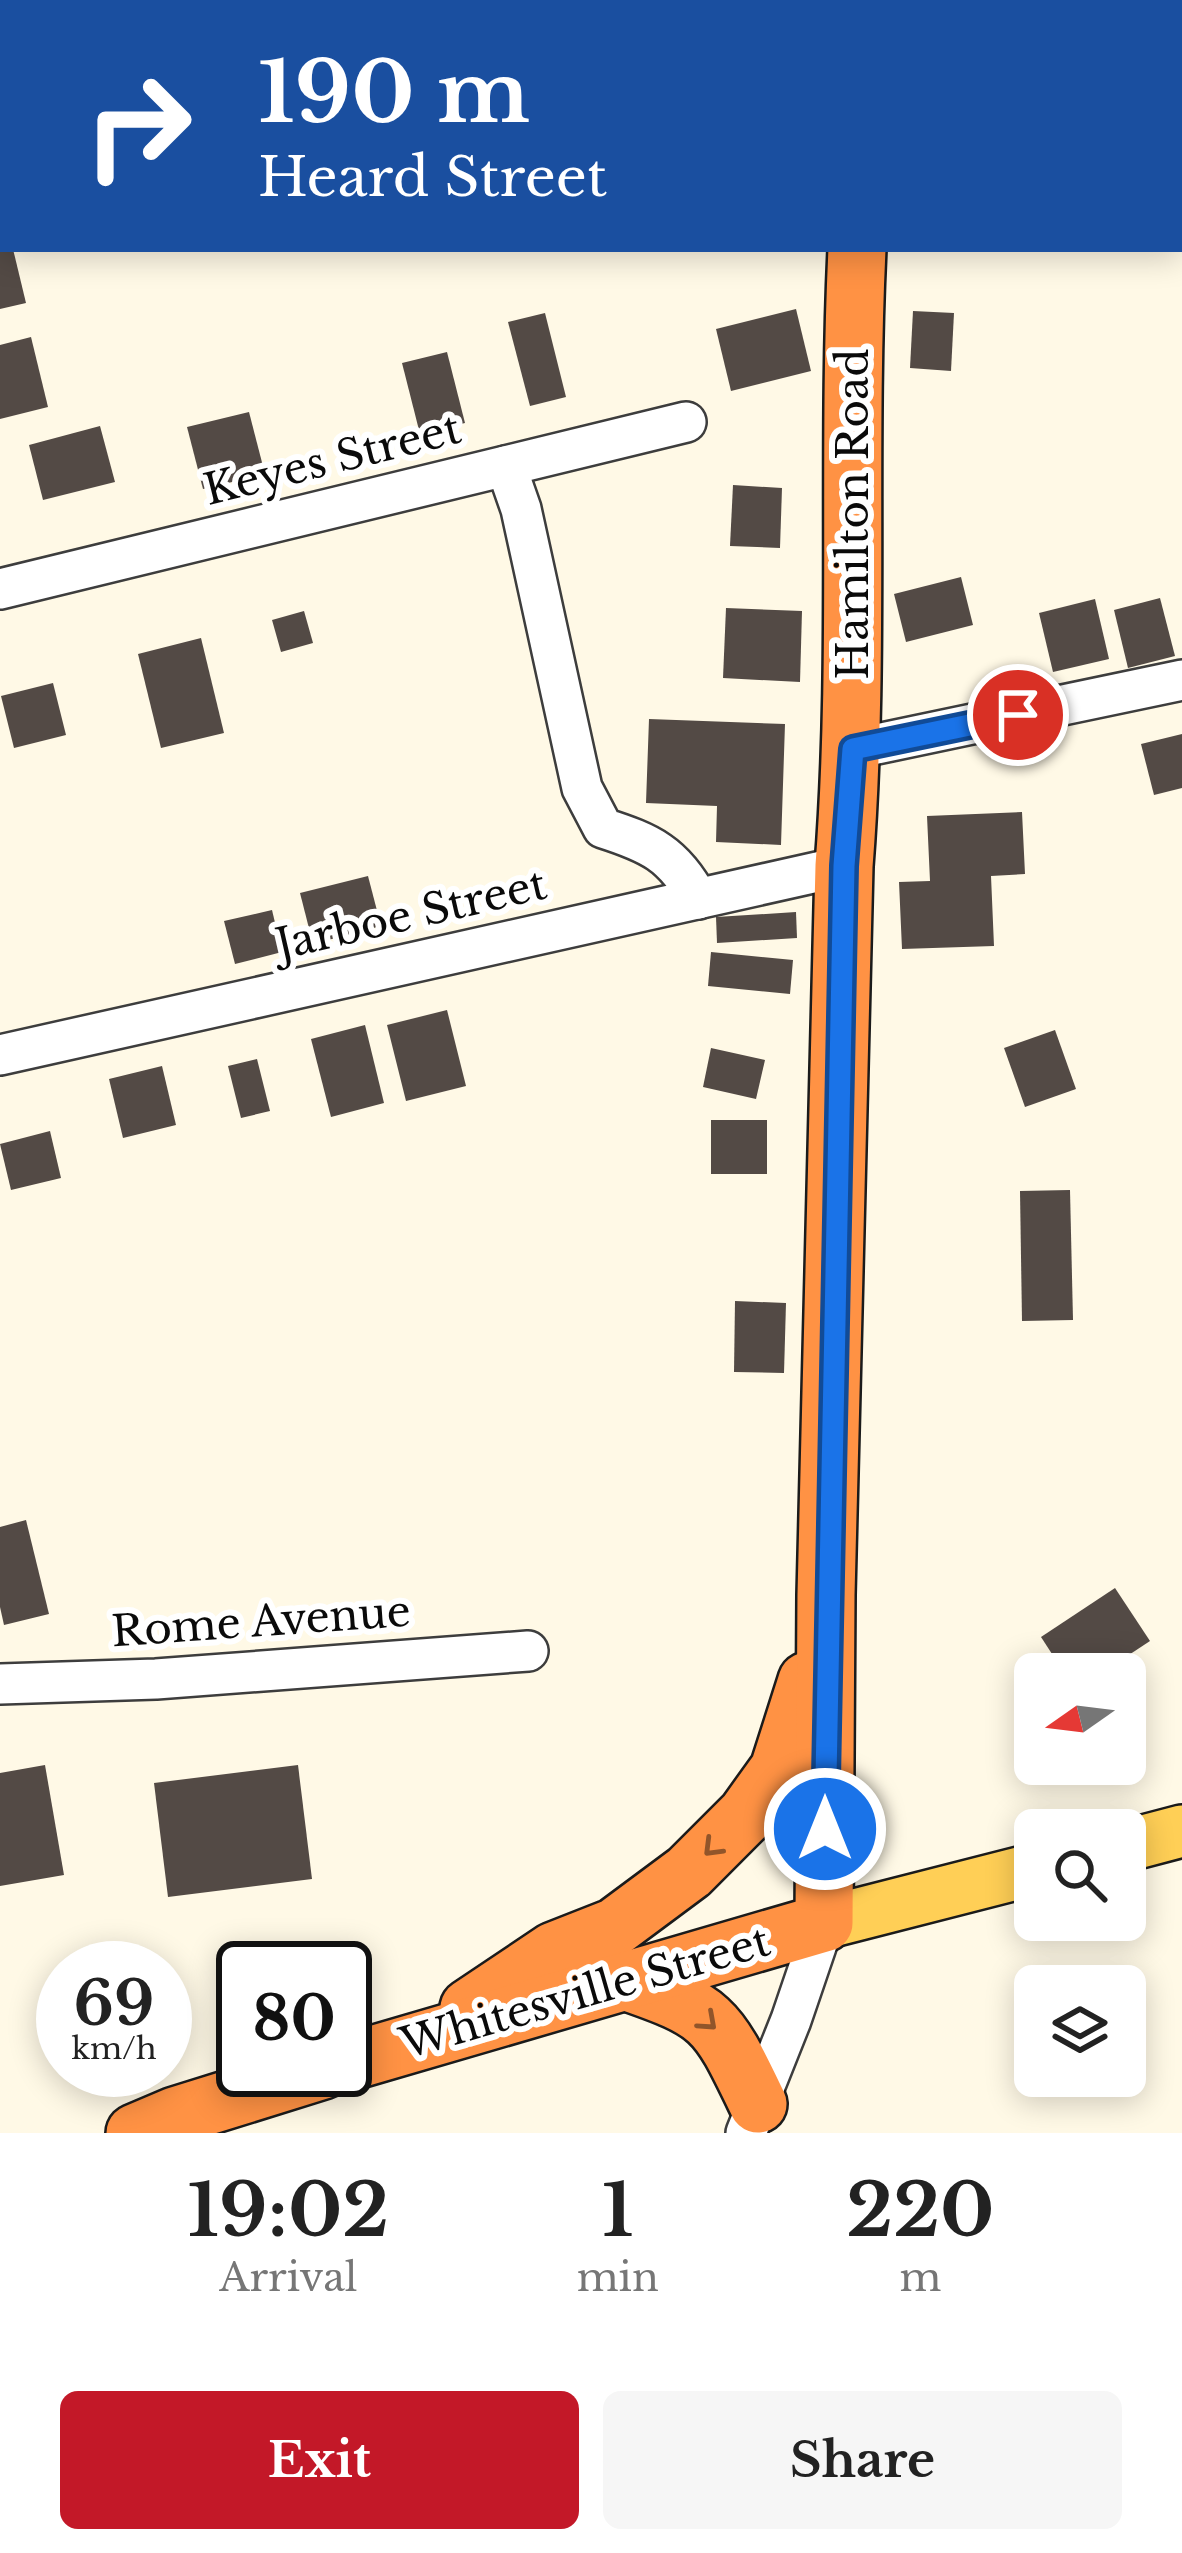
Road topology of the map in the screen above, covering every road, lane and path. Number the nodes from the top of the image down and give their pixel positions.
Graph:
1 (857, 252) edge
2 (686, 422) dead end
3 (506, 466) junction
4 (0, 589) edge
5 (1182, 680) edge
6 (853, 749) junction
7 (844, 866) junction
8 (698, 899) junction
9 (0, 1055) edge
10 (826, 1594) junction
11 (528, 1651) dead end
12 (0, 1684) edge
13 (1182, 1831) edge
14 (1146, 1840) edge
15 (1014, 1874) edge
16 (824, 1922) junction
17 (622, 1980) junction
18 (422, 2040) junction
19 (372, 2055) edge
20 (236, 2097) edge
21 (752, 2118) edge
22 (135, 2133) edge

1 - 6 highway, Hamilton Road
2 - 3 street, Keyes Street
3 - 4 street, Keyes Street
3 - 8 street
5 - 6 street
6 - 7 highway, Hamilton Road
7 - 8 street, Jarboe Street
7 - 10 highway, Hamilton Road
8 - 9 street, Jarboe Street
10 - 16 highway, Hamilton Road
10 -> 18 highway
11 - 12 street, Rome Avenue
13 - 14 main road
15 - 16 main road, Whitesville Street
16 - 17 highway, Whitesville Street
16 - 21 street, Hamilton Road
17 - 18 highway, Whitesville Street
17 -> 21 highway
18 - 19 highway, Whitesville Street
20 - 22 highway

